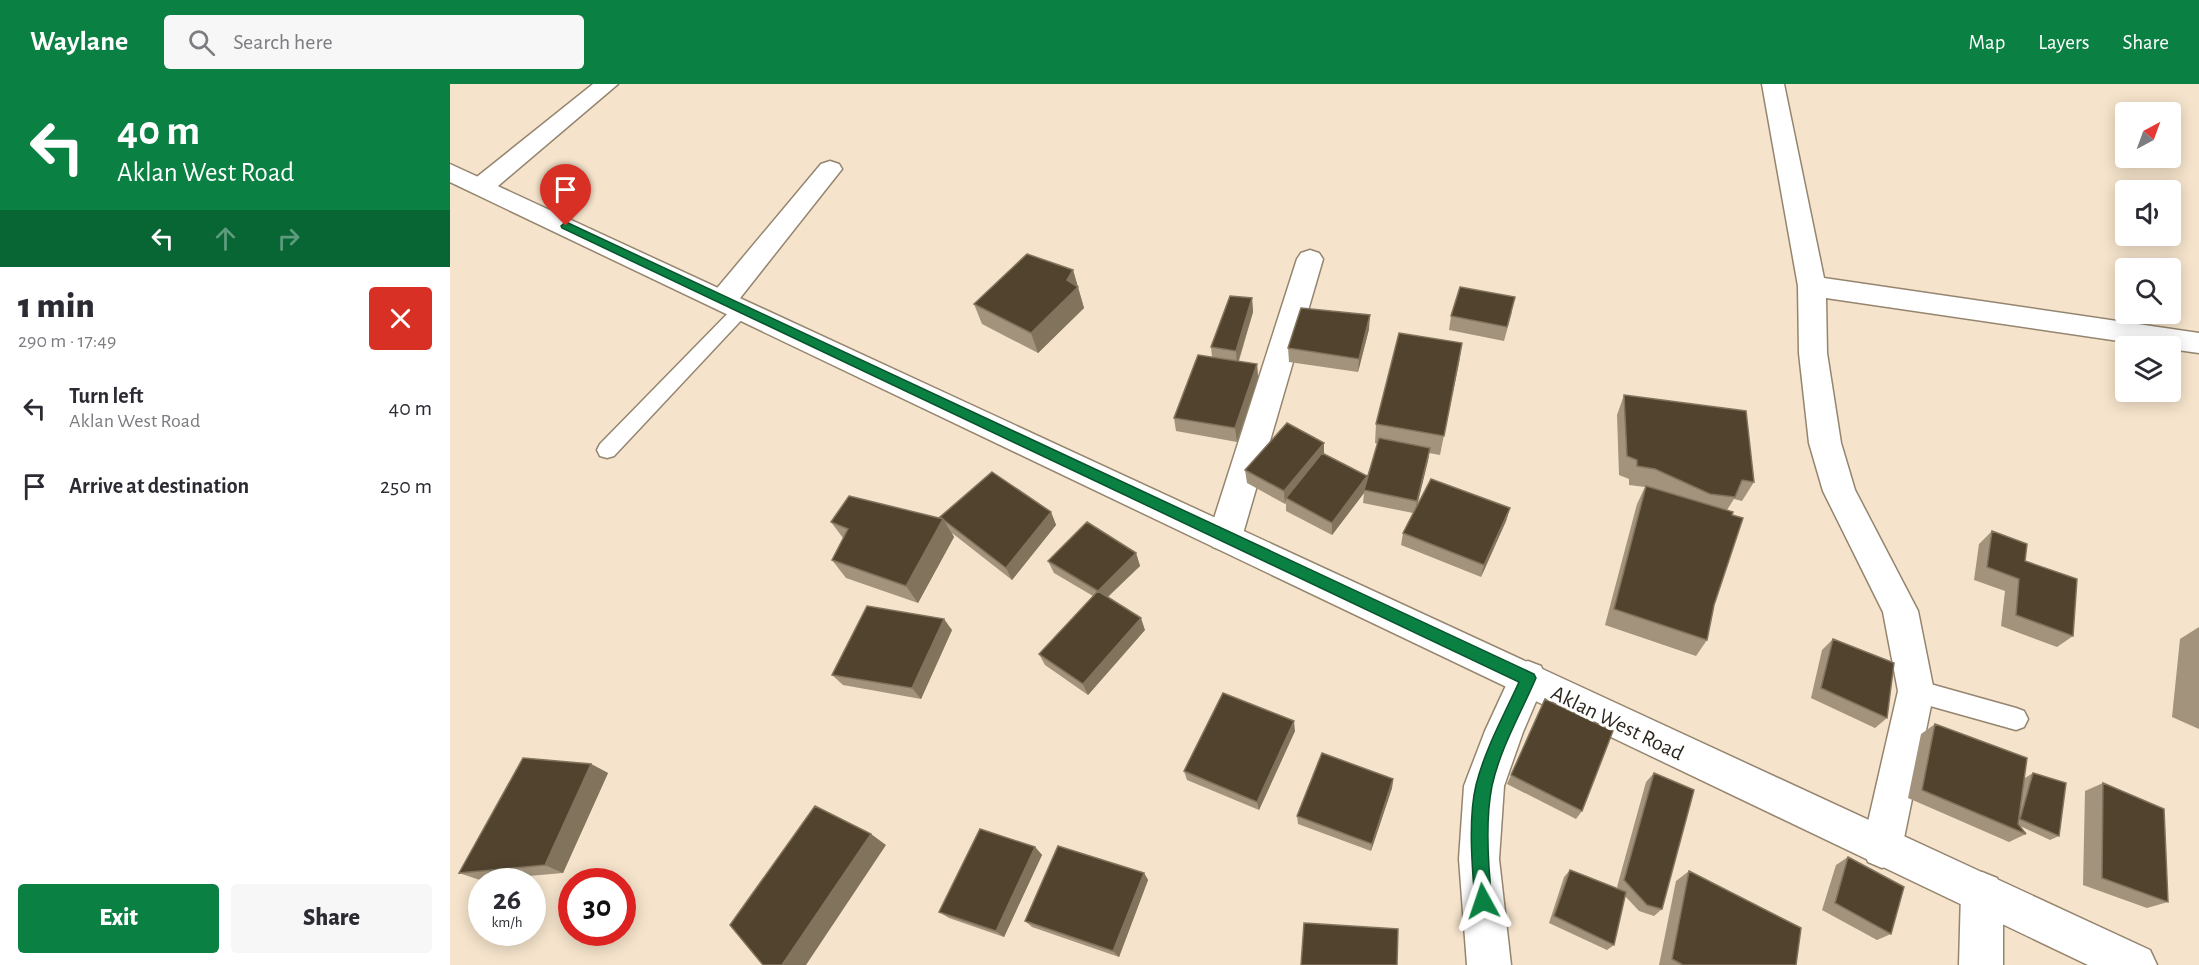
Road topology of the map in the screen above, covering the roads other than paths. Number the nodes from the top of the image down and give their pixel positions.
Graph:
1 (607, 84) edge
2 (1773, 84) edge
3 (830, 169) dead end
4 (450, 172) edge
5 (482, 186) junction
6 (1310, 259) dead end
7 (1812, 286) junction
8 (733, 305) junction
9 (2199, 343) edge
10 (607, 450) dead end
11 (1225, 537) junction
12 (1528, 678) junction
13 (1916, 691) junction
14 (2016, 719) dead end
15 (1882, 848) junction
16 (1982, 893) junction
17 (1489, 965) edge
18 (1982, 965) edge
19 (2134, 965) edge

1 - 5 street
2 - 7 street
3 - 8 street
4 - 5 street, Aklan West Road
5 - 8 street, Aklan West Road
6 - 11 street
7 - 9 street
7 - 13 street
8 - 10 lane
8 - 11 street, Aklan West Road
11 - 12 street, Aklan West Road
12 - 15 street, Aklan West Road
12 - 17 street
13 - 14 lane
13 - 15 street
15 - 16 street, Aklan West Road
16 - 18 street
16 - 19 street, Aklan West Road

